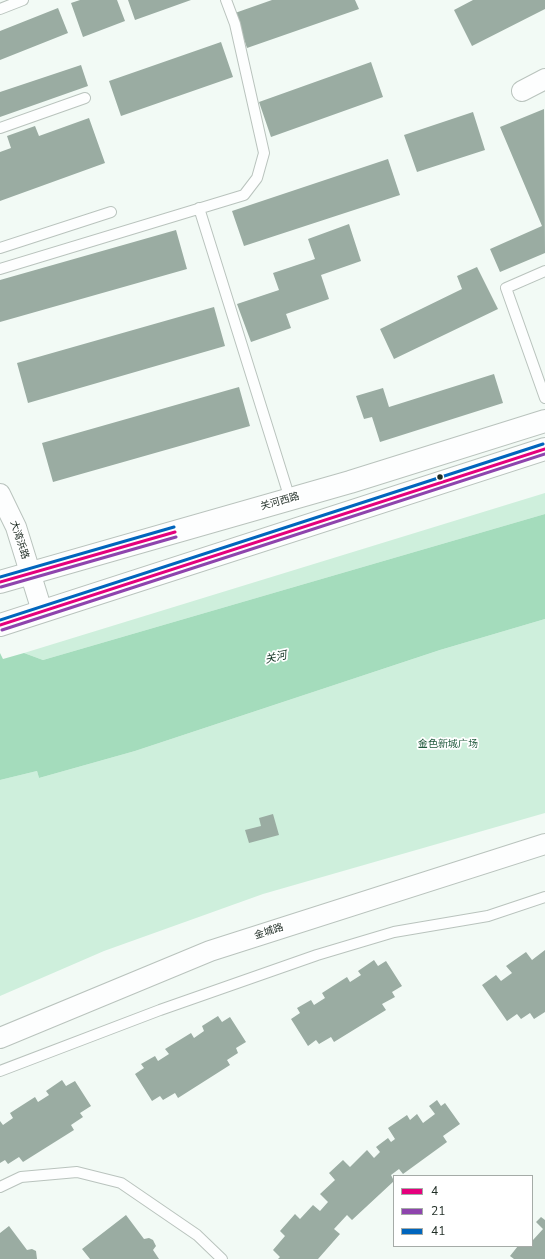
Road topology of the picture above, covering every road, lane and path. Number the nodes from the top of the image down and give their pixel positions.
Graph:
1 (23, 0) edge
2 (226, 0) edge
3 (0, 9) edge
4 (545, 79) edge
5 (522, 91) dead end
6 (85, 98) dead end
7 (0, 128) edge
8 (199, 208) junction
9 (111, 212) dead end
10 (0, 248) edge
11 (0, 269) edge
12 (545, 271) edge
13 (545, 398) edge
14 (545, 421) edge
15 (545, 449) edge
16 (0, 494) edge
17 (290, 499) junction
18 (14, 578) edge
19 (34, 614) junction
20 (0, 625) edge
21 (545, 844) edge
22 (545, 897) edge
23 (0, 1038) edge
24 (0, 1071) edge
25 (0, 1187) edge
26 (222, 1259) edge

1 - 3 lane
2 - 8 lane
4 - 5 street
6 - 7 lane
8 - 11 lane
8 - 17 lane
9 - 10 lane
12 - 13 lane
14 - 17 main road, 关河西路
15 - 19 main road
16 - 18 street, 大湾浜路
17 - 18 main road, 关河西路
18 - 19 street, 大湾浜路
19 - 20 main road
21 - 23 street, 金城路
22 - 24 lane
25 - 26 lane

